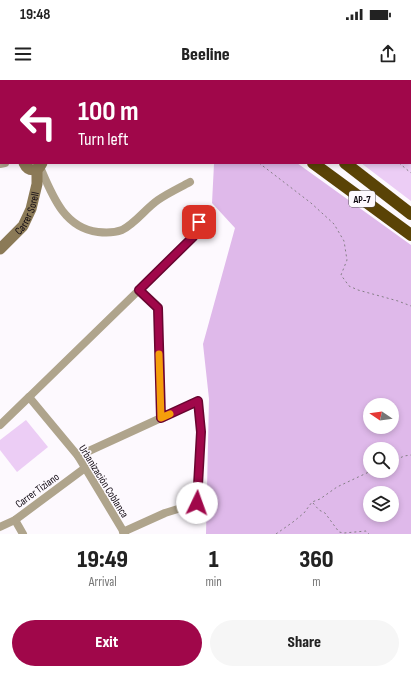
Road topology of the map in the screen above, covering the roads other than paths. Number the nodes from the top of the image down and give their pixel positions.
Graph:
1 (24, 164) edge
2 (313, 164) edge
3 (346, 164) edge
4 (40, 166) edge
5 (190, 182) dead end
6 (411, 214) edge
7 (199, 222) dead end
8 (411, 235) edge
9 (0, 249) edge
10 (139, 290) junction
11 (29, 397) junction
12 (161, 418) junction
13 (0, 425) edge
14 (78, 456) junction
15 (85, 468) junction
16 (15, 520) junction
17 (0, 527) edge
18 (124, 533) edge
19 (23, 534) edge

1 - 4 street
2 - 8 highway, AP-7
3 - 6 highway, AP-7
4 - 5 street
4 - 9 street, Carrer Sorell
7 - 10 street
10 - 11 street
10 - 12 street
11 - 13 street
11 - 14 street, Urbanización Coblanca
12 - 14 street
12 - 18 street
14 - 15 street, Urbanización Coblanca
15 - 16 street, Carrer Tiziano
15 - 18 street, Urbanización Coblanca
16 - 17 street, Carrer Tiziano
16 - 19 street

